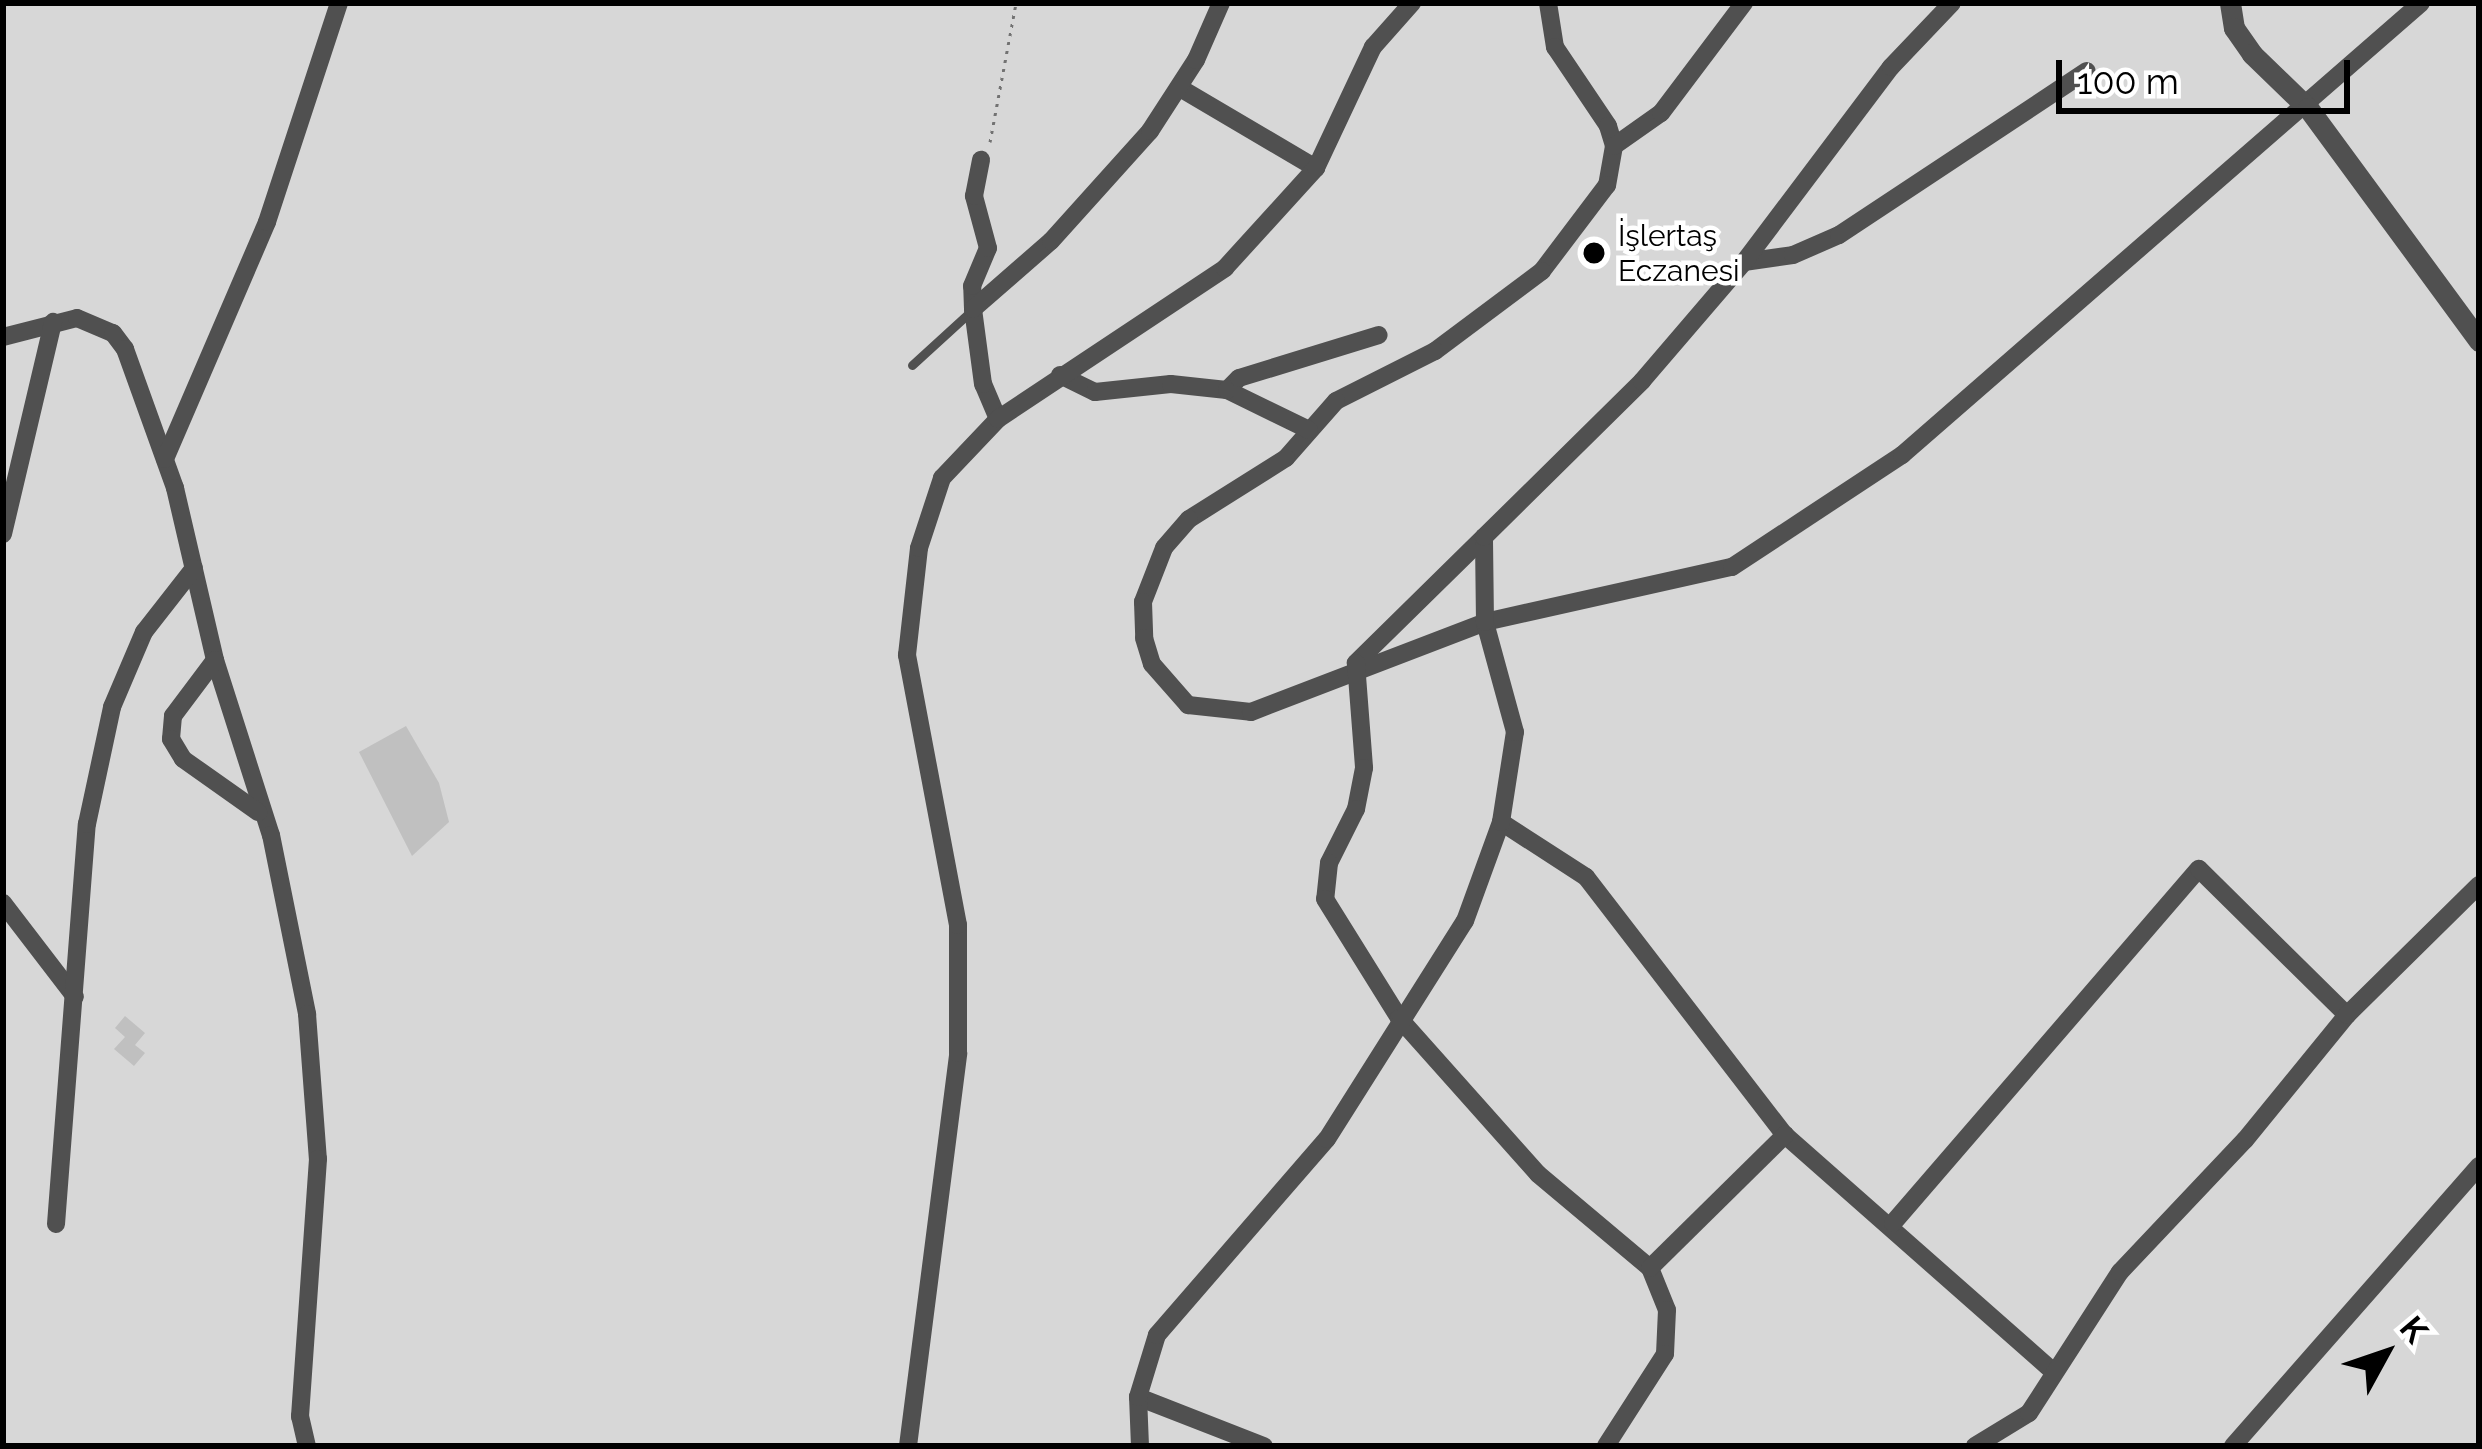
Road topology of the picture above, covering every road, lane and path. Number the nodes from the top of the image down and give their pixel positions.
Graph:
1 (339, 3) edge
2 (1016, 3) edge
3 (1221, 3) edge
4 (1412, 3) edge
5 (1548, 3) edge
6 (1744, 3) edge
7 (1952, 3) edge
8 (2230, 3) edge
9 (2421, 3) edge
10 (2087, 71) dead end
11 (1180, 88) junction
12 (2308, 108) junction
13 (1614, 146) junction
14 (981, 160) joint
15 (1316, 169) junction
16 (1744, 262) junction
17 (973, 309) junction
18 (53, 322) junction
19 (1378, 335) dead end
20 (3, 337) edge
21 (2479, 341) edge
22 (912, 365) dead end
23 (1060, 375) junction
24 (1227, 390) junction
25 (998, 419) junction
26 (1309, 430) junction
27 (165, 459) junction
28 (3, 534) edge
29 (1484, 537) junction
30 (194, 568) junction
31 (1485, 622) junction
32 (215, 660) junction
33 (1353, 675) junction
34 (258, 812) junction
35 (1501, 822) junction
36 (2479, 885) edge
37 (3, 903) edge
38 (75, 997) junction
39 (2347, 1015) junction
40 (1399, 1018) junction
41 (1785, 1136) junction
42 (2479, 1166) edge
43 (1893, 1223) junction
44 (56, 1225) dead end
45 (1650, 1268) junction
46 (2054, 1372) junction
47 (1138, 1397) junction
48 (307, 1446) edge
49 (908, 1446) edge
50 (1141, 1446) edge
51 (1264, 1446) edge
52 (1606, 1446) edge
53 (1975, 1446) edge
54 (2233, 1446) edge

1 - 27 street
2 - 14 path
3 - 11 street
4 - 15 street
5 - 13 street
6 - 13 street
7 - 16 street
8 - 12 street
9 - 12 street
10 - 16 street
11 - 15 street
11 - 17 street
12 - 21 street
12 - 31 street
13 - 26 street
14 - 17 street
15 - 23 street
16 - 29 street
17 - 22 lane
17 - 25 street
18 - 20 street
18 - 27 street
18 - 28 street
19 - 24 street
23 - 24 street
23 - 25 street
24 - 26 street
25 - 49 street
26 - 33 street
27 - 30 street
29 - 31 street
29 - 33 street
30 - 32 street
30 - 38 street
31 - 33 street
31 - 35 street
32 - 34 street
32 - 34 street
33 - 40 street
34 - 48 street
35 - 40 street
35 - 41 street
36 - 39 street
37 - 38 street
38 - 44 street
39 - 43 street
39 - 46 street
40 - 45 street
40 - 47 street
41 - 43 street
41 - 45 street
42 - 54 street
43 - 46 street
45 - 52 street
46 - 53 street
47 - 50 street
47 - 51 street

